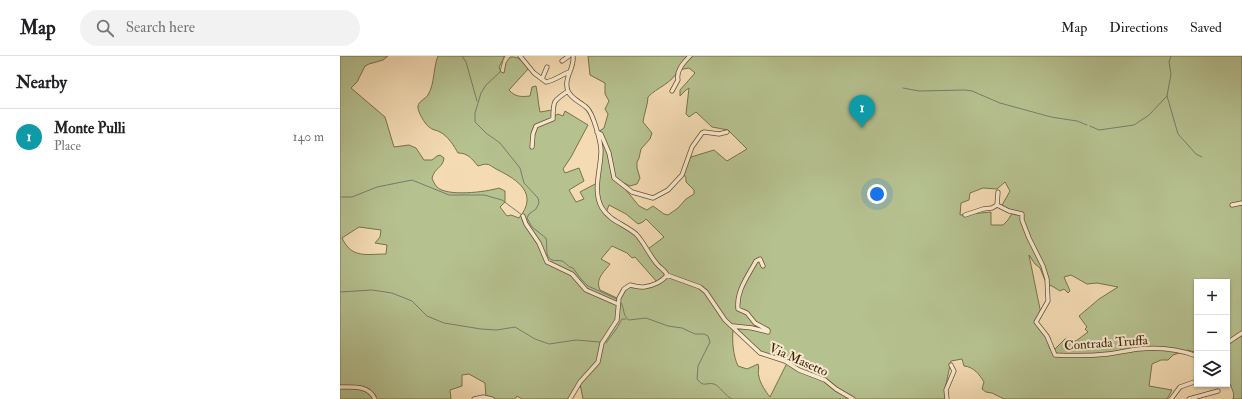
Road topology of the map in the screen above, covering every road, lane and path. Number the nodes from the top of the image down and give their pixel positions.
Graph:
1 (520, 56) edge
2 (569, 56) edge
3 (573, 56) edge
4 (690, 56) edge
5 (562, 61) dead end
6 (547, 67) dead end
7 (569, 72) junction
8 (542, 79) junction
9 (568, 91) junction
10 (672, 91) dead end
11 (597, 132) junction
12 (727, 132) dead end
13 (532, 147) dead end
14 (998, 192) dead end
15 (1242, 203) edge
16 (996, 205) junction
17 (1232, 205) dead end
18 (965, 215) dead end
19 (523, 216) dead end
20 (763, 266) dead end
21 (667, 275) junction
22 (618, 303) junction
23 (732, 326) junction
24 (1242, 333) edge
25 (1230, 342) edge
26 (1194, 355) edge
27 (951, 365) dead end
28 (1194, 382) edge
29 (340, 387) edge
30 (1218, 391) dead end
31 (375, 399) edge
32 (474, 399) edge
33 (492, 399) edge
34 (570, 399) edge
35 (853, 399) edge
36 (947, 399) edge
37 (1171, 399) edge
38 (1189, 399) edge

1 - 8 street
2 - 5 street
3 - 7 street
4 - 10 street
6 - 8 street
7 - 8 street
7 - 9 street
9 - 11 street
9 - 13 street
11 - 12 street
11 - 21 street
14 - 16 street
15 - 17 street
16 - 18 street
16 - 26 street, Contrada Truffa
19 - 22 street
20 - 23 street
21 - 22 street
21 - 23 street, Via Masetto
22 - 34 street
23 - 35 street, Via Masetto
24 - 25 street
27 - 36 street
28 - 37 street
29 - 31 street
30 - 38 street
32 - 33 street

